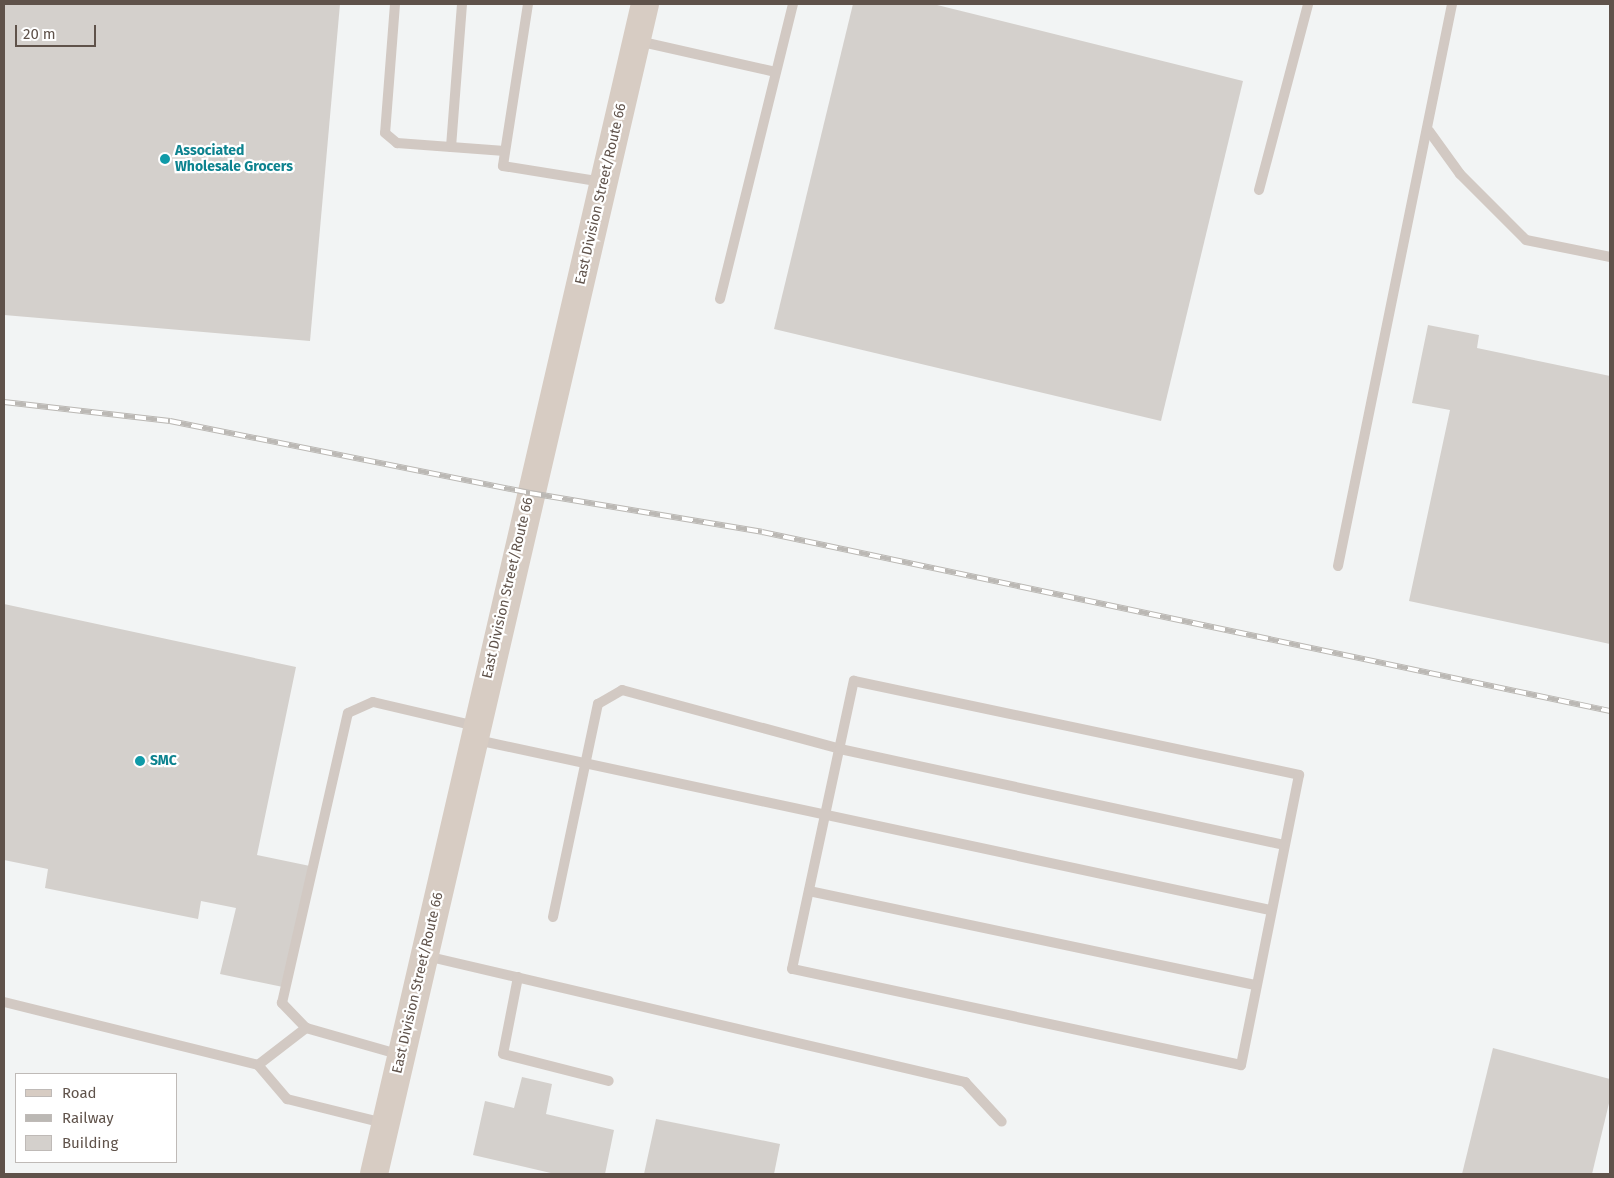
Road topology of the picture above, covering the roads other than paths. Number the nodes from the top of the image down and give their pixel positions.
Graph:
1 (395, 4) edge
2 (462, 4) edge
3 (528, 4) edge
4 (646, 4) edge
5 (792, 4) edge
6 (1308, 4) edge
7 (1452, 4) edge
8 (637, 41) junction
9 (776, 72) junction
10 (1429, 131) junction
11 (451, 147) junction
12 (506, 151) junction
13 (604, 182) junction
14 (1259, 190) dead end
15 (1610, 257) edge
16 (720, 299) dead end
17 (1338, 566) dead end
18 (475, 732) junction
19 (840, 749) junction
20 (585, 763) junction
21 (826, 815) junction
22 (1284, 844) junction
23 (809, 890) junction
24 (1270, 910) junction
25 (552, 917) dead end
26 (425, 956) junction
27 (518, 977) junction
28 (1256, 985) junction
29 (4, 1002) edge
30 (306, 1028) junction
31 (401, 1055) junction
32 (258, 1065) junction
33 (609, 1081) dead end
34 (1002, 1122) dead end
35 (386, 1124) junction
36 (374, 1174) edge

1 - 11 lane
2 - 11 lane
3 - 12 lane
4 - 8 main road, East Division Street/Route 66
5 - 9 lane
6 - 14 lane
7 - 10 lane
8 - 9 lane
8 - 13 main road, East Division Street/Route 66
9 - 16 lane
10 - 15 lane
10 - 17 lane
11 - 12 lane
12 - 13 lane
13 - 18 main road, East Division Street/Route 66
18 - 20 lane
18 - 26 main road, East Division Street/Route 66
18 - 30 lane
19 - 20 lane
19 - 21 lane
19 - 22 lane
19 - 22 lane
20 - 21 lane
20 - 25 lane
21 - 23 lane
21 - 24 lane
22 - 24 lane
23 - 28 lane
23 - 28 lane
24 - 28 lane
26 - 27 lane
26 - 31 main road, East Division Street/Route 66
27 - 33 lane
27 - 34 lane
29 - 32 lane
30 - 31 lane
30 - 32 lane
31 - 35 main road, East Division Street/Route 66
32 - 35 lane
35 - 36 main road, East Division Street/Route 66

